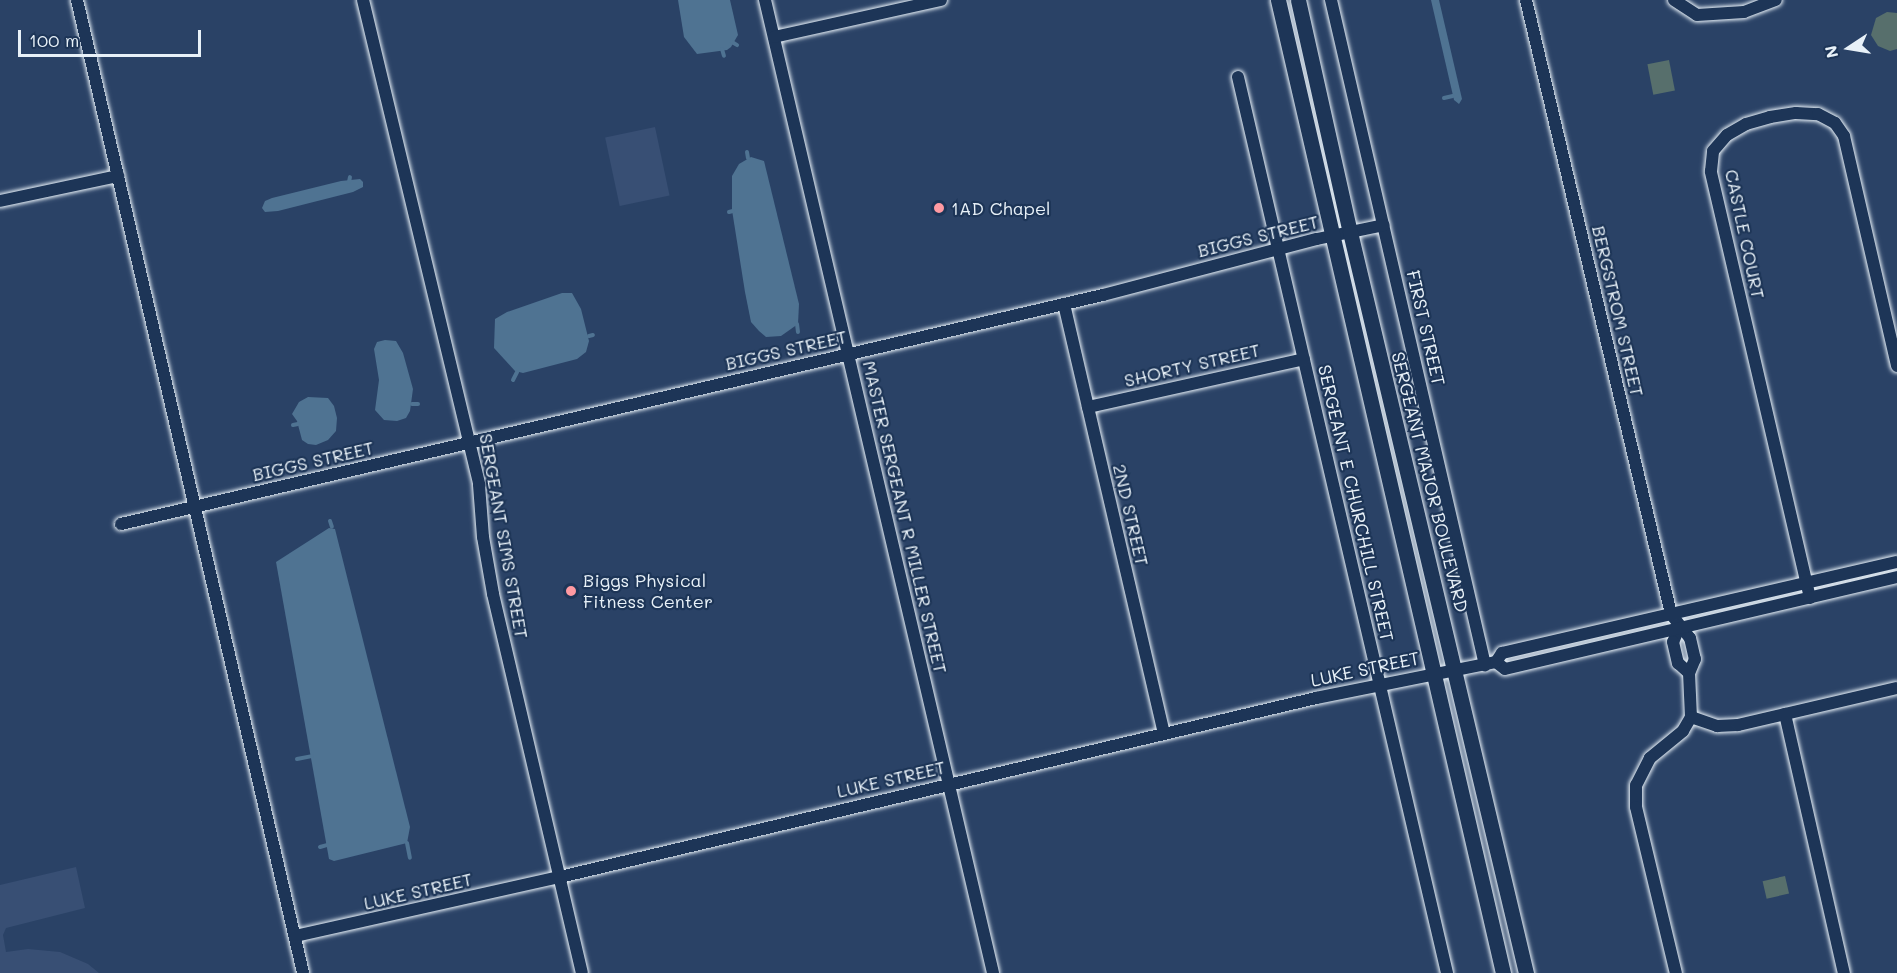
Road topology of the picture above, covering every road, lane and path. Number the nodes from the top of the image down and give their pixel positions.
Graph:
1 (76, 0) edge
2 (363, 0) edge
3 (765, 0) edge
4 (940, 0) edge
5 (1278, 0) edge
6 (1298, 0) edge
7 (1331, 0) edge
8 (1526, 0) edge
9 (1674, 0) edge
10 (1776, 0) edge
11 (774, 37) junction
12 (1238, 77) dead end
13 (118, 176) junction
14 (0, 201) edge
15 (1384, 225) junction
16 (1350, 232) junction
17 (1331, 236) junction
18 (1278, 249) junction
19 (1064, 303) junction
20 (849, 354) junction
21 (1304, 359) junction
22 (1897, 366) edge
23 (1088, 407) junction
24 (469, 443) junction
25 (195, 506) junction
26 (121, 524) dead end
27 (1897, 562) edge
28 (1897, 577) edge
29 (1806, 583) junction
30 (1810, 597) junction
31 (1671, 614) junction
32 (1679, 628) junction
33 (1490, 663) junction
34 (1455, 671) junction
35 (1433, 673) junction
36 (1379, 684) junction
37 (1897, 688) edge
38 (1785, 714) junction
39 (1691, 717) junction
40 (1164, 734) junction
41 (949, 784) junction
42 (560, 877) junction
43 (295, 936) junction
44 (303, 973) edge
45 (582, 973) edge
46 (993, 973) edge
47 (1447, 973) edge
48 (1503, 973) edge
49 (1526, 973) edge
50 (1676, 973) edge
51 (1844, 973) edge

1 - 13 street
2 - 24 street, SERGEANT SIMS STREET
3 - 11 street, MASTER SERGEANT R MILLER STREET
4 - 11 street
5 - 17 street
6 - 16 street, SERGEANT MAJOR BOULEVARD
7 - 15 street, FIRST STREET
8 - 31 street, BERGSTROM STREET
9 - 10 street
11 - 20 street, MASTER SERGEANT R MILLER STREET
12 - 18 street, SERGEANT E CHURCHILL STREET
13 - 14 street
13 - 25 street
15 - 16 street, BIGGS STREET
15 - 33 street, FIRST STREET
16 - 17 street, BIGGS STREET
16 - 34 street, SERGEANT MAJOR BOULEVARD
17 - 18 street, BIGGS STREET
17 - 35 street
18 - 19 street, BIGGS STREET
18 - 21 street, SERGEANT E CHURCHILL STREET
19 - 20 street, BIGGS STREET
19 - 23 street, 2ND STREET
20 - 24 street, BIGGS STREET
20 - 41 street, MASTER SERGEANT R MILLER STREET
21 - 23 street, SHORTY STREET
21 - 36 street, SERGEANT E CHURCHILL STREET
22 - 29 street, CASTLE COURT
23 - 40 street, 2ND STREET
24 - 25 street, BIGGS STREET
24 - 42 street, SERGEANT SIMS STREET
25 - 26 street, BIGGS STREET
25 - 43 street
27 - 29 street, LUKE STREET
28 - 30 street, LUKE STREET
29 - 30 street, CASTLE COURT
29 - 31 street, LUKE STREET
30 - 32 street, LUKE STREET
31 - 32 street, BERGSTROM STREET
31 - 33 street, LUKE STREET
32 - 33 street, LUKE STREET
32 - 39 street, BERGSTROM STREET
33 - 34 street, LUKE STREET
34 - 35 street, LUKE STREET
34 - 49 street, SERGEANT MAJOR BOULEVARD
35 - 36 street, LUKE STREET
35 - 48 street
36 - 40 street, LUKE STREET
36 - 47 street, SERGEANT E CHURCHILL STREET
37 - 38 street
38 - 39 street
38 - 51 street
39 - 50 street
40 - 41 street, LUKE STREET
41 - 42 street, LUKE STREET
41 - 46 street, MASTER SERGEANT R MILLER STREET
42 - 43 street, LUKE STREET
42 - 45 street, SERGEANT SIMS STREET
43 - 44 street

